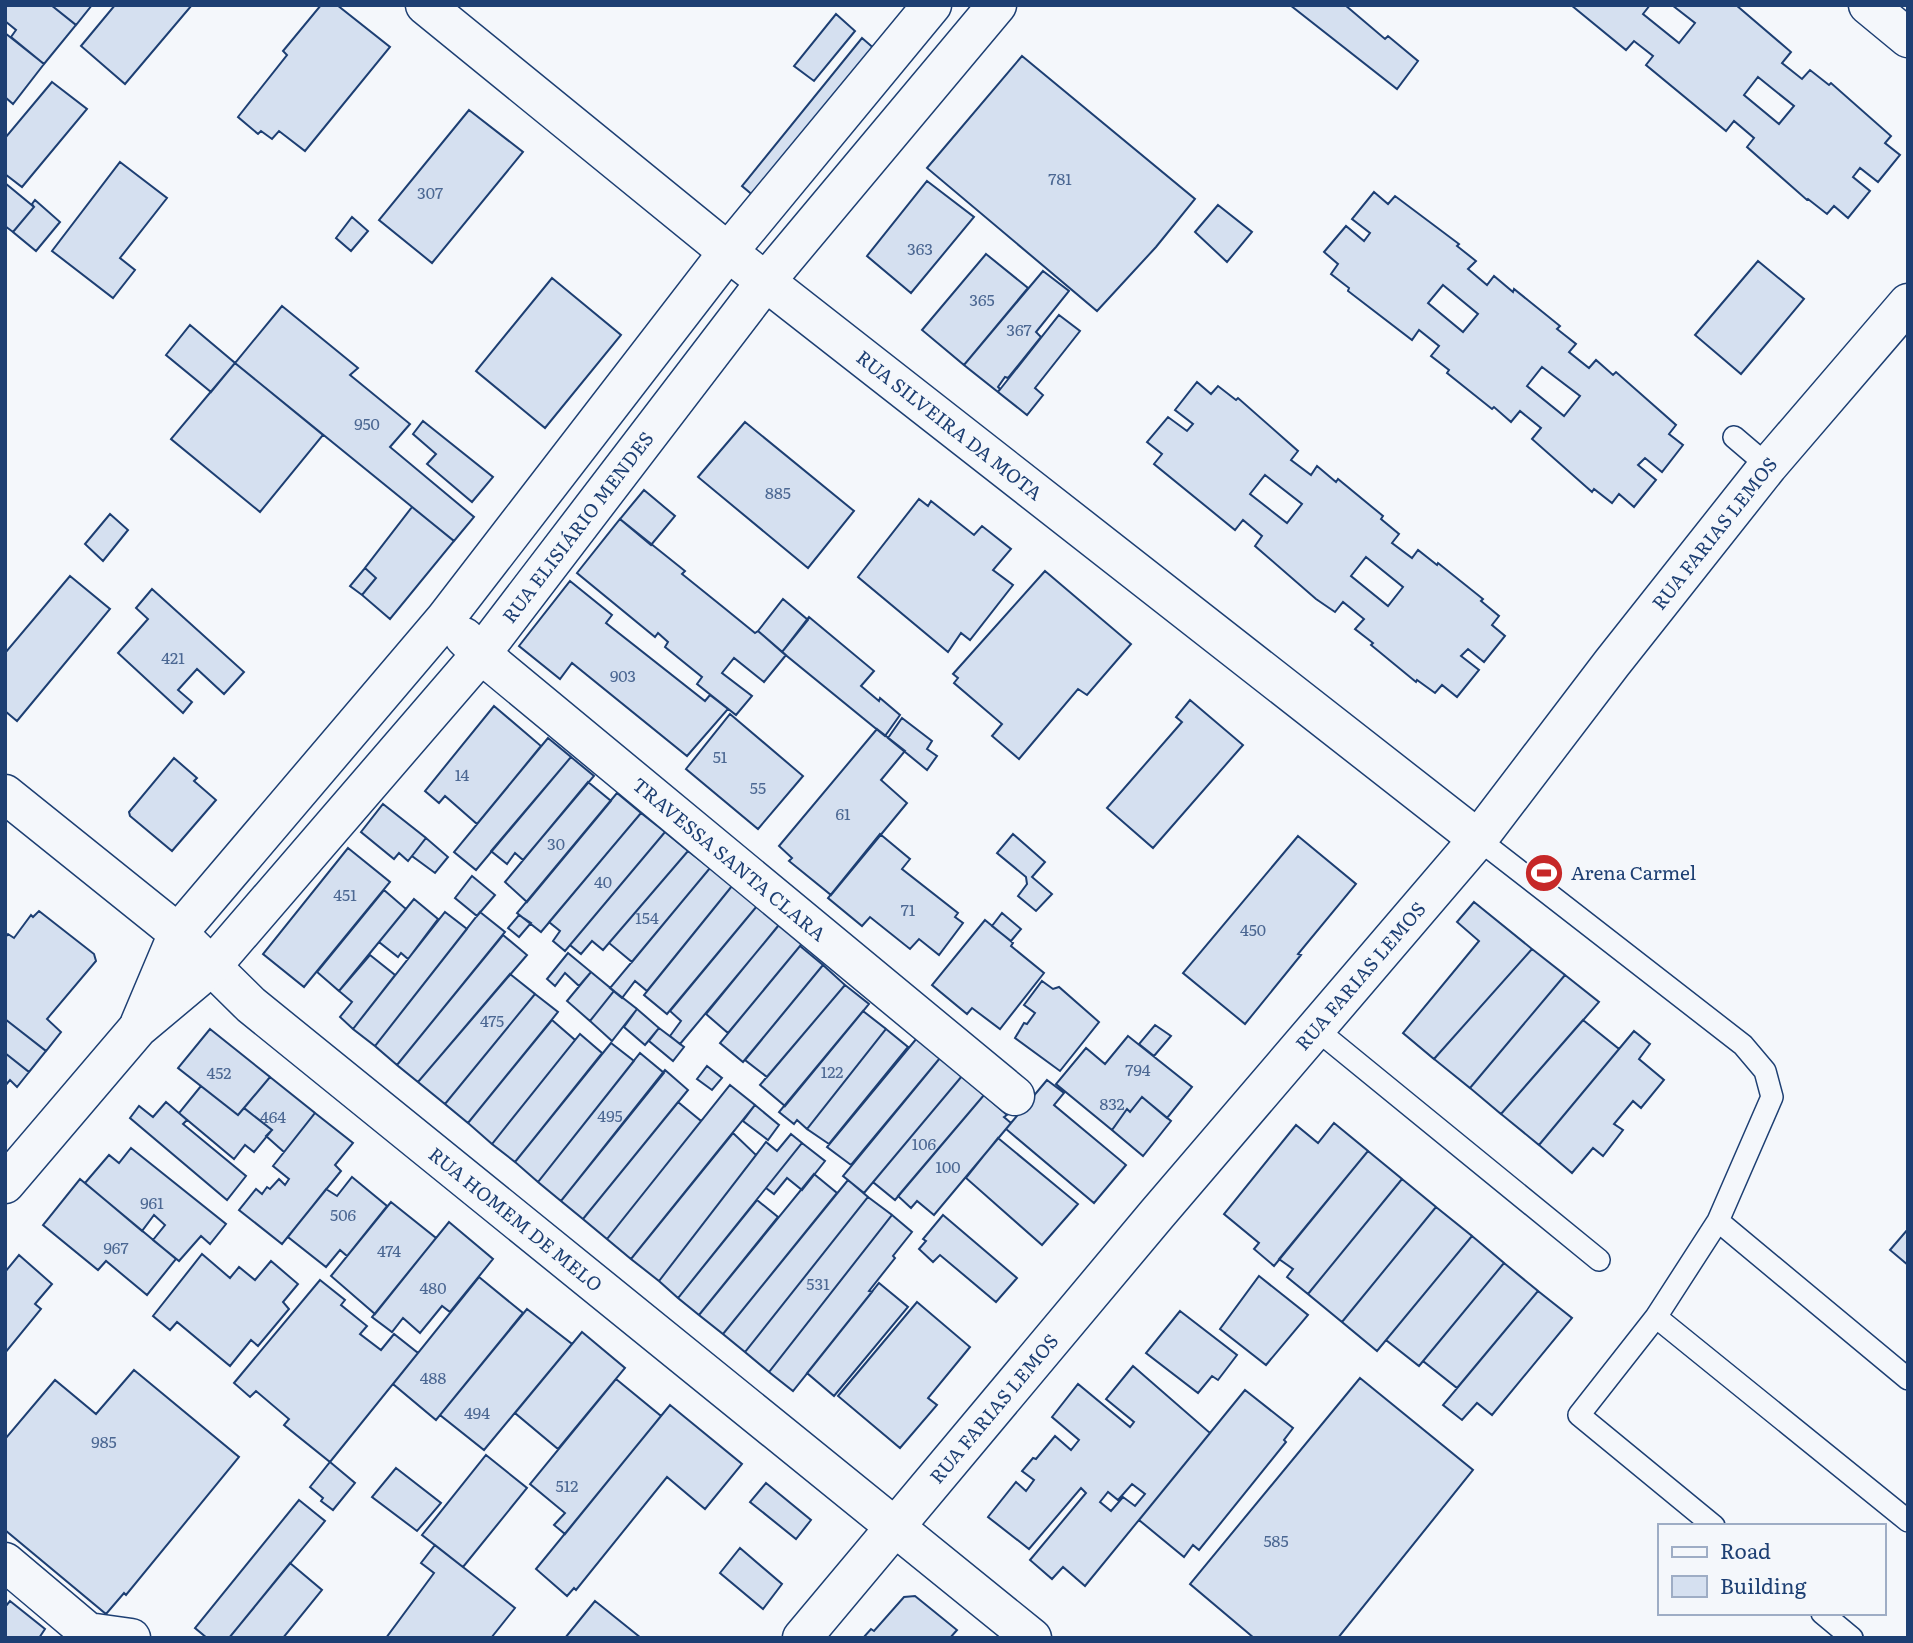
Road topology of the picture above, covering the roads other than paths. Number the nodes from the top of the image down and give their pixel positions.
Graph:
1 (425, 5) edge
2 (932, 5) edge
3 (997, 5) edge
4 (1868, 5) edge
5 (1908, 38) edge
6 (728, 252) junction
7 (766, 281) junction
8 (1908, 303) edge
9 (1734, 436) dead end
10 (1768, 466) junction
11 (445, 619) junction
12 (481, 654) junction
13 (5, 794) edge
14 (1478, 839) junction
15 (178, 933) junction
16 (212, 966) junction
17 (138, 1028) junction
18 (1316, 1029) junction
19 (1015, 1096) dead end
20 (5, 1184) edge
21 (1718, 1221) junction
22 (1599, 1261) dead end
23 (1656, 1317) junction
24 (1908, 1380) edge
25 (1908, 1521) edge
26 (1712, 1524) edge
27 (895, 1525) junction
28 (5, 1562) edge
29 (1824, 1615) edge
30 (131, 1638) edge
31 (802, 1638) edge
32 (1032, 1638) edge
33 (1852, 1638) edge

1 - 6 street, RUA SILVEIRA DA MOTA
2 - 6 street, RUA ELISIÁRIO MENDES
3 - 7 street, RUA ELISIÁRIO MENDES
4 - 5 street
6 - 7 street, RUA SILVEIRA DA MOTA
6 - 11 street, RUA ELISIÁRIO MENDES
7 - 12 street, RUA ELISIÁRIO MENDES
7 - 14 street, RUA SILVEIRA DA MOTA
8 - 10 street, RUA FARIAS LEMOS
9 - 10 lane
10 - 14 street, RUA FARIAS LEMOS
11 - 12 street, TRAVESSA SANTA CLARA
11 - 15 street, RUA ELISIÁRIO MENDES
12 - 16 street, RUA ELISIÁRIO MENDES
12 - 19 street, TRAVESSA SANTA CLARA
13 - 15 street, RUA HOMEM DE MELO
14 - 18 street, RUA FARIAS LEMOS
14 - 21 lane
15 - 16 street, RUA HOMEM DE MELO
15 - 17 street, RUA ELISIÁRIO MENDES
16 - 17 street, RUA ELISIÁRIO MENDES
16 - 27 street, RUA HOMEM DE MELO
17 - 20 street, RUA ELISIÁRIO MENDES
18 - 22 lane
18 - 27 street, RUA FARIAS LEMOS
21 - 23 lane
21 - 24 lane
23 - 25 lane
23 - 26 lane
27 - 31 street, RUA FARIAS LEMOS
27 - 32 street, RUA HOMEM DE MELO
28 - 30 street
29 - 33 lane

